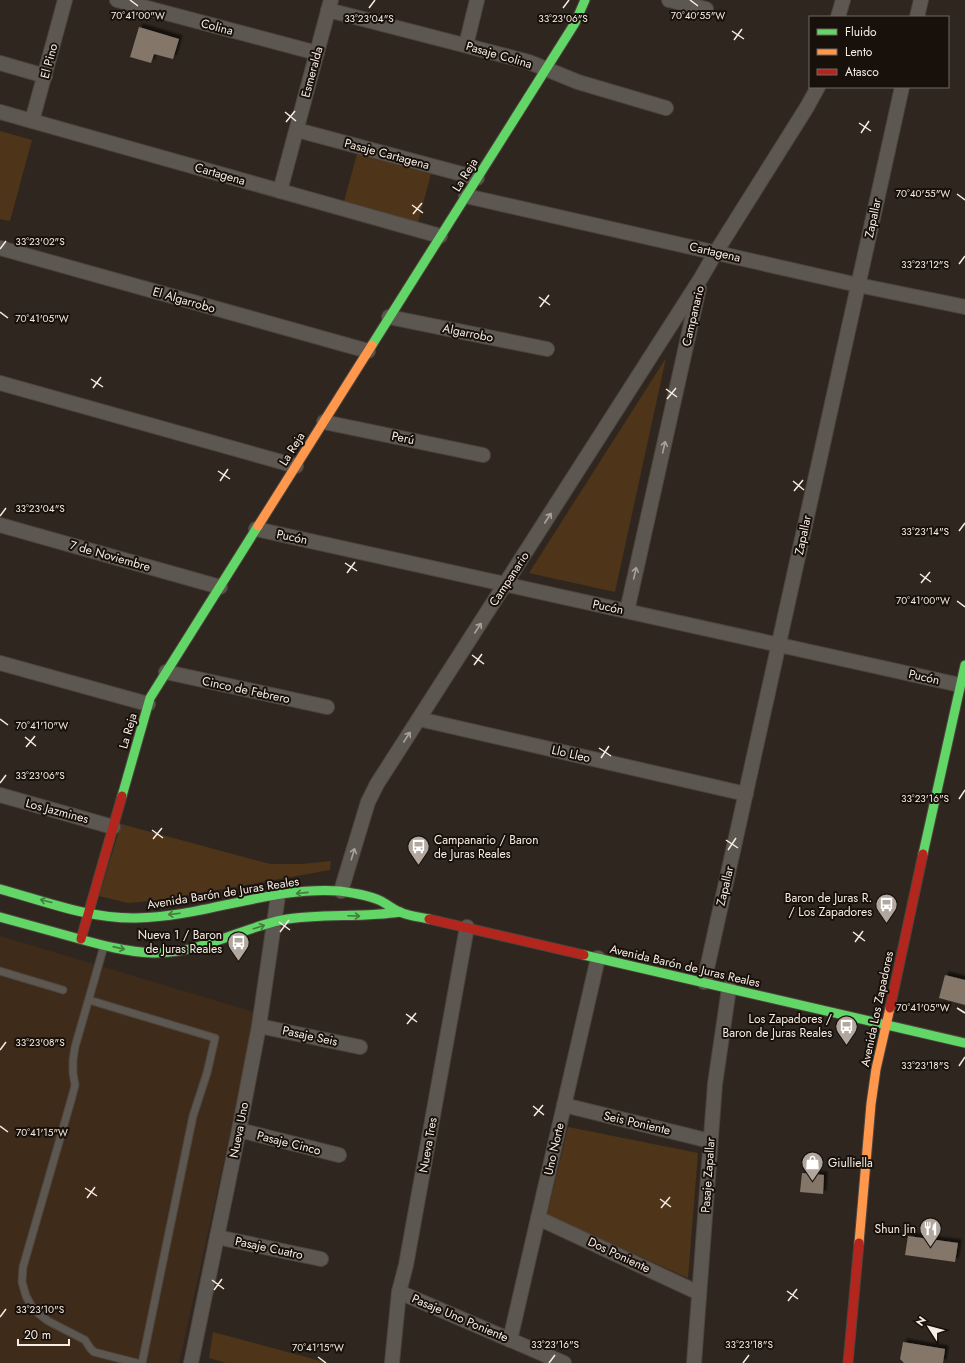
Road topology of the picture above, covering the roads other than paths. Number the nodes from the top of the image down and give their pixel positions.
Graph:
1 (65, 0) edge
2 (117, 0) edge
3 (477, 0) edge
4 (585, 0) edge
5 (669, 0) edge
6 (843, 0) edge
7 (921, 0) edge
8 (330, 5) edge
9 (706, 9) dead end
10 (838, 16) edge
11 (917, 16) edge
12 (466, 45) junction
13 (317, 53) junction
14 (0, 64) edge
15 (546, 69) junction
16 (45, 76) junction
17 (818, 88) edge
18 (902, 88) edge
19 (666, 108) dead end
20 (0, 112) edge
21 (32, 121) junction
22 (296, 130) junction
23 (477, 178) junction
24 (280, 191) junction
25 (466, 196) junction
26 (440, 236) junction
27 (0, 248) edge
28 (716, 252) junction
29 (701, 278) junction
30 (858, 285) junction
31 (965, 307) edge
32 (389, 318) junction
33 (547, 348) dead end
34 (368, 351) junction
35 (0, 383) edge
36 (324, 422) junction
37 (483, 455) dead end
38 (296, 466) junction
39 (0, 525) edge
40 (256, 529) junction
41 (506, 585) junction
42 (220, 586) junction
43 (627, 612) junction
44 (779, 645) junction
45 (0, 663) edge
46 (965, 665) edge
47 (166, 672) junction
48 (960, 685) junction
49 (148, 704) junction
50 (327, 707) dead end
51 (419, 719) junction
52 (746, 794) junction
53 (0, 795) edge
54 (114, 827) junction
55 (0, 888) edge
56 (341, 891) junction
57 (278, 896) junction
58 (400, 912) junction
59 (89, 913) junction
60 (0, 917) edge
61 (274, 923) junction
62 (467, 927) junction
63 (81, 939) junction
64 (104, 945) junction
65 (598, 958) junction
66 (0, 971) edge
67 (704, 982) junction
68 (729, 988) junction
69 (63, 990) dead end
70 (89, 1000) junction
71 (886, 1024) junction
72 (259, 1026) junction
73 (965, 1043) edge
74 (360, 1047) dead end
75 (564, 1105) junction
76 (239, 1130) junction
77 (710, 1141) junction
78 (340, 1155) dead end
79 (538, 1218) junction
80 (217, 1237) junction
81 (321, 1259) dead end
82 (400, 1292) junction
83 (700, 1292) junction
84 (510, 1340) junction
85 (137, 1363) edge
86 (142, 1363) edge
87 (191, 1363) edge
88 (392, 1363) edge
89 (564, 1363) edge
90 (694, 1363) edge
91 (848, 1363) edge

1 - 16 street, El Pino
2 - 13 street, Colina
3 - 12 street
4 - 15 street, La Reja
5 - 9 street
6 - 10 street
7 - 11 street
8 - 12 street, Pasaje Colina
8 - 13 street, Esmeralda
12 - 15 street, Pasaje Colina
13 - 22 street, Esmeralda
14 - 16 street
15 - 19 street, Pasaje Colina
15 - 23 street, La Reja
16 - 21 street, El Pino
17 - 28 street, Campanario
18 - 30 street, Zapallar
20 - 21 street, Cartagena
21 - 24 street, Cartagena
22 - 23 street, Pasaje Cartagena
22 - 24 street, Esmeralda
23 - 25 street, La Reja
24 - 26 street, Cartagena
25 - 26 street, La Reja
25 - 28 street, Cartagena
26 - 32 street, La Reja
27 - 34 street, El Algarrobo
28 - 29 street, Campanario
28 - 30 street, Cartagena
41 -> 29 street, Campanario
43 -> 29 street, Campanario
30 - 31 street, Cartagena
30 - 44 street, Zapallar
32 - 33 street, Algarrobo
32 - 34 street, La Reja
34 - 36 street, La Reja
35 - 38 street
36 - 37 street, Perú
36 - 38 street, La Reja
38 - 40 street, La Reja
39 - 42 street, 7 de Noviembre
40 - 41 street, Pucón
40 - 42 street, La Reja
41 - 43 street, Pucón
51 -> 41 street, Campanario
42 - 47 street, La Reja
43 - 44 street, Pucón
44 - 48 street, Pucón
44 - 52 street, Zapallar
45 - 49 street
46 - 48 street, Avenida Los Zapadores
47 - 49 street, La Reja
47 - 50 street, Cinco de Febrero
48 - 71 street, Avenida Los Zapadores
49 - 54 street, La Reja
51 - 52 street, Llo Lleo
56 -> 51 street, Campanario
52 - 67 street, Zapallar
53 - 54 street, Los Jazmines
54 - 59 street, La Reja
59 -> 55 street, Avenida Barón de Juras Reales
56 -> 57 street, Avenida Barón de Juras Reales
56 - 58 street, Avenida Barón de Juras Reales
57 -> 59 street, Avenida Barón de Juras Reales
57 - 61 street, Nueva Uno
61 -> 58 street, Avenida Barón de Juras Reales
58 - 62 street, Avenida Barón de Juras Reales
59 - 63 street, La Reja
60 - 63 street, Avenida Barón de Juras Reales
64 -> 61 street, Avenida Barón de Juras Reales
61 - 72 street, Nueva Uno
62 - 65 street, Avenida Barón de Juras Reales
62 - 82 street, Nueva Tres
63 - 64 street, Avenida Barón de Juras Reales
64 - 70 lane
65 - 67 street, Avenida Barón de Juras Reales
65 - 75 street, Uno Norte
66 - 69 lane
67 - 68 street, Avenida Barón de Juras Reales
68 - 71 street, Avenida Barón de Juras Reales
68 - 77 street, Pasaje Zapallar
70 - 85 lane
70 - 86 lane
71 - 73 street, Avenida Barón de Juras Reales
71 - 91 street, Avenida Los Zapadores
72 - 74 street, Pasaje Seis
72 - 76 street, Nueva Uno
75 - 77 street, Seis Poniente
75 - 79 street, Uno Norte
76 - 78 street, Pasaje Cinco
76 - 80 street, Nueva Uno
77 - 83 street, Pasaje Zapallar
79 - 83 street, Dos Poniente
79 - 84 street, Uno Norte
80 - 81 street, Pasaje Cuatro
80 - 87 street, Nueva Uno
82 - 84 street, Pasaje Uno Poniente
82 - 88 street, Nueva Tres
83 - 90 street, Pasaje Zapallar
84 - 89 street, Pasaje Uno Poniente

